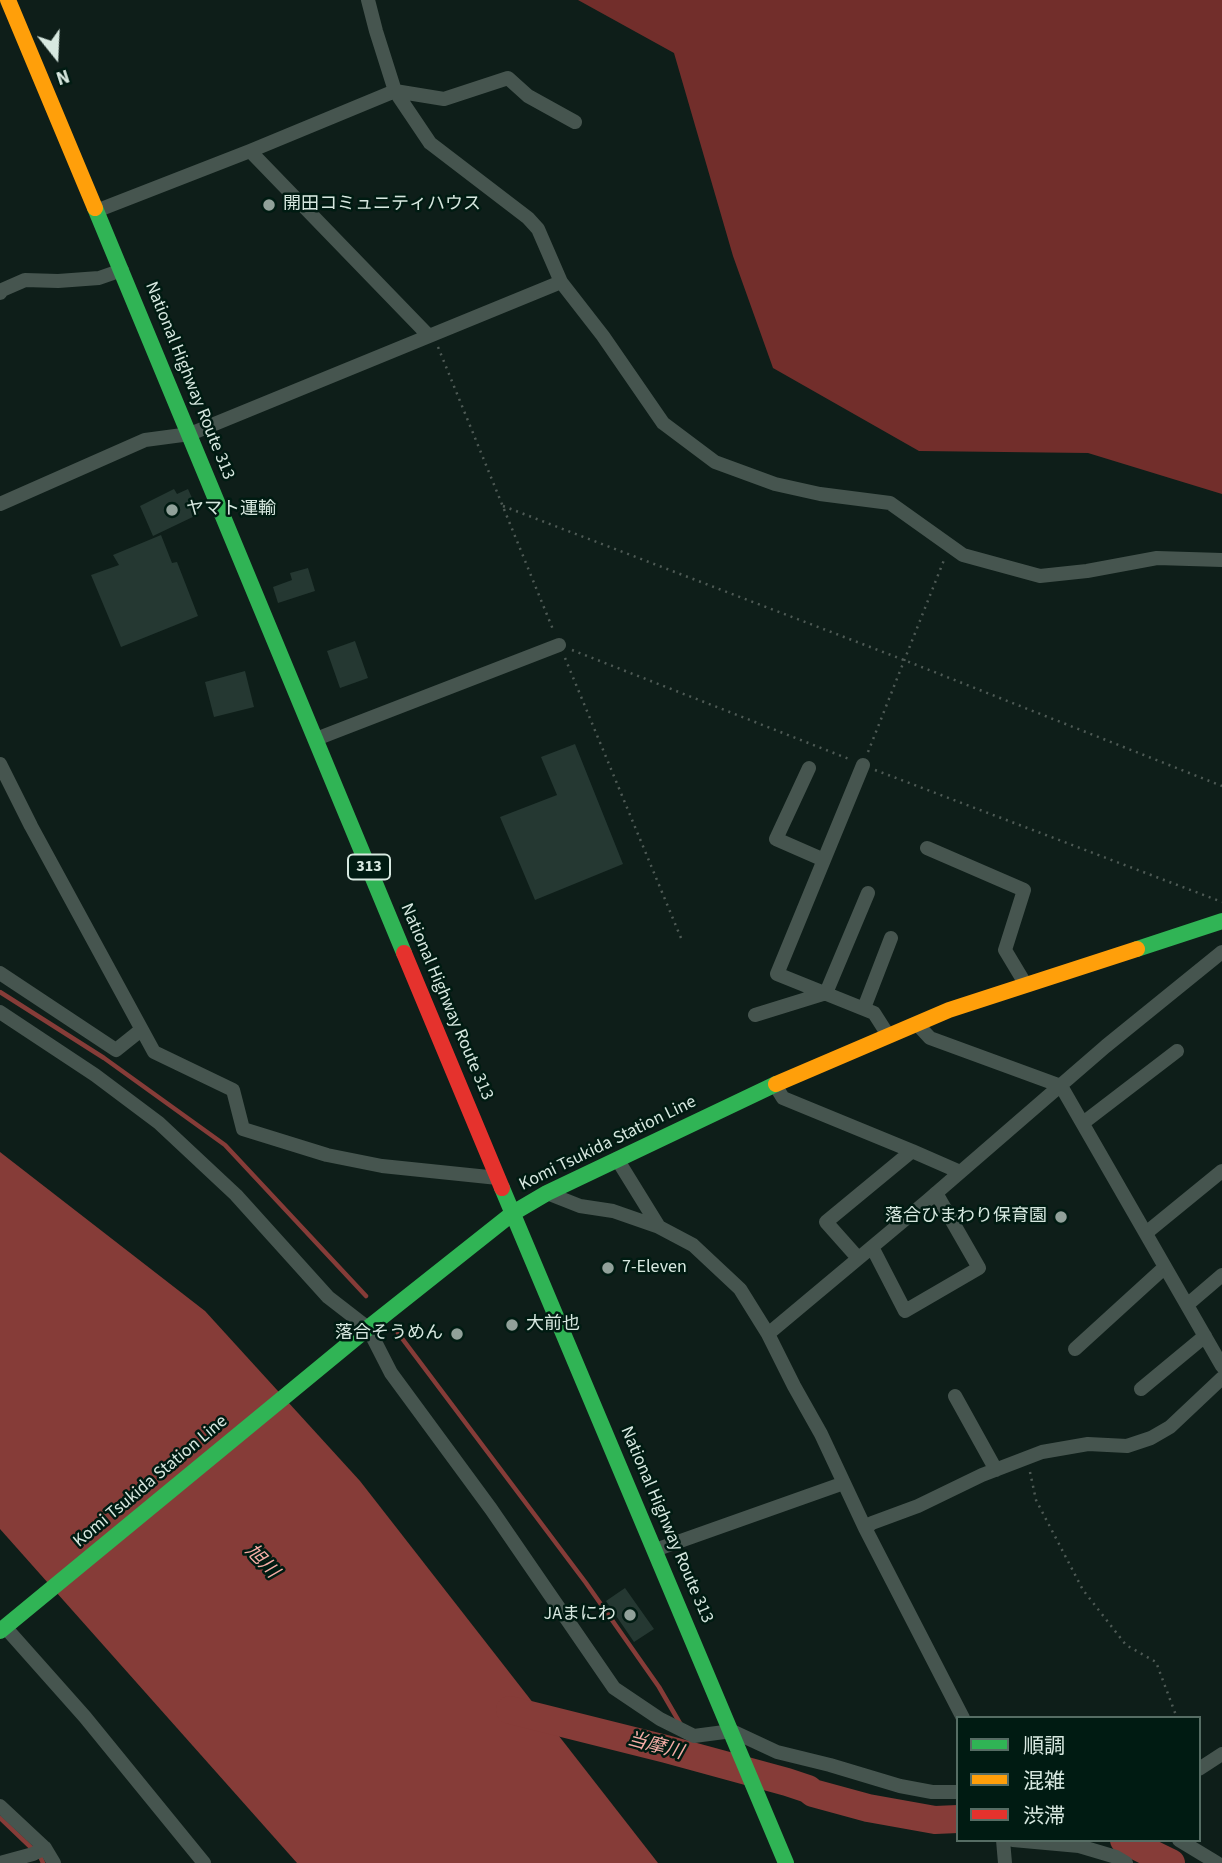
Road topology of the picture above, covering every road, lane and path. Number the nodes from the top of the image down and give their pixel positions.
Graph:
1 (8, 0) edge
2 (368, 0) edge
3 (396, 91) junction
4 (575, 122) dead end
5 (250, 151) junction
6 (96, 211) junction
7 (122, 270) junction
8 (561, 282) junction
9 (0, 293) edge
10 (429, 336) junction
11 (190, 434) junction
12 (0, 505) edge
13 (503, 506) junction
14 (949, 545) junction
15 (1222, 560) edge
16 (559, 645) junction
17 (904, 660) junction
18 (316, 739) junction
19 (0, 764) edge
20 (863, 765) junction
21 (809, 768) dead end
22 (1222, 786) edge
23 (927, 848) dead end
24 (824, 860) junction
25 (868, 893) dead end
26 (1222, 902) edge
27 (1222, 921) edge
28 (681, 938) dead end
29 (891, 938) dead end
30 (1222, 951) edge
31 (0, 973) edge
32 (1026, 985) junction
33 (826, 993) junction
34 (864, 1008) junction
35 (0, 1012) edge
36 (755, 1014) dead end
37 (916, 1024) junction
38 (141, 1030) junction
39 (888, 1035) junction
40 (1177, 1051) dead end
41 (775, 1085) junction
42 (1061, 1086) junction
43 (1083, 1123) junction
44 (912, 1151) junction
45 (617, 1159) junction
46 (1222, 1171) edge
47 (960, 1172) junction
48 (499, 1178) junction
49 (547, 1193) junction
50 (936, 1193) junction
51 (513, 1213) junction
52 (659, 1227) junction
53 (1146, 1233) junction
54 (872, 1247) junction
55 (858, 1258) junction
56 (1165, 1267) junction
57 (1222, 1275) edge
58 (1187, 1305) junction
59 (368, 1328) junction
60 (768, 1334) junction
61 (1205, 1336) junction
62 (1075, 1349) dead end
63 (1222, 1366) edge
64 (1222, 1378) edge
65 (1141, 1389) dead end
66 (955, 1396) dead end
67 (1027, 1458) junction
68 (996, 1470) junction
69 (844, 1483) junction
70 (865, 1528) junction
71 (655, 1550) junction
72 (7, 1626) edge
73 (961, 1716) edge
74 (1176, 1716) edge
75 (732, 1731) junction
76 (1222, 1754) edge
77 (1201, 1768) edge
78 (956, 1792) edge
79 (0, 1806) edge
80 (1003, 1842) edge
81 (1035, 1842) edge
82 (1182, 1842) edge
83 (45, 1848) junction
84 (0, 1863) edge
85 (54, 1863) edge
86 (204, 1863) edge
87 (786, 1863) edge
88 (1004, 1863) edge
89 (1126, 1863) edge
90 (1217, 1863) edge

1 - 6 main road, National Highway Route 313 / 313
2 - 3 street
3 - 4 street
3 - 5 street
3 - 8 street
5 - 6 street
5 - 10 street
6 - 7 main road, National Highway Route 313 / 313
7 - 9 street
7 - 11 main road, National Highway Route 313 / 313
8 - 10 street
8 - 14 street
10 - 11 street
10 - 13 path
11 - 12 street
11 - 18 main road, National Highway Route 313 / 313
13 - 16 path
13 - 17 path
14 - 15 street
14 - 17 path
16 - 18 street
16 - 20 path
16 - 28 path
17 - 20 path
17 - 22 path
18 - 48 main road, National Highway Route 313 / 313
19 - 38 street
20 - 24 street
20 - 26 path
21 - 24 street
23 - 32 street
24 - 33 street
25 - 33 street
27 - 32 main road, Komi Tsukida Station Line
29 - 34 street
30 - 42 street
31 - 38 street
32 - 37 main road, Komi Tsukida Station Line
33 - 34 street
33 - 36 street
34 - 39 street
35 - 59 street
37 - 39 main road, Komi Tsukida Station Line
37 - 42 street
38 - 48 street
39 - 41 main road, Komi Tsukida Station Line
40 - 43 street
41 - 44 street
41 - 45 main road, Komi Tsukida Station Line
42 - 43 street
42 - 47 street
43 - 53 street
44 - 47 street
44 - 55 street
45 - 49 main road, Komi Tsukida Station Line
45 - 52 street
46 - 53 street
47 - 50 street
48 - 51 main road, National Highway Route 313 / 313
49 - 51 main road, Komi Tsukida Station Line
49 - 52 street
50 - 54 street
50 - 54 street
51 - 59 main road, Komi Tsukida Station Line
51 - 71 main road, National Highway Route 313 / 313
52 - 60 street
53 - 56 street
54 - 55 street
55 - 60 street
56 - 58 street
56 - 62 street
57 - 58 street
58 - 61 street
59 - 72 main road, Komi Tsukida Station Line
59 - 75 street
60 - 69 street
61 - 63 street
61 - 65 street
64 - 67 street
66 - 68 street
67 - 68 street
67 - 74 path
68 - 70 street
69 - 70 street
69 - 71 street
70 - 73 street
71 - 75 main road, National Highway Route 313 / 313
72 - 86 street
75 - 78 street
75 - 87 main road, National Highway Route 313 / 313
76 - 77 street
79 - 83 street
80 - 88 street
81 - 89 street
82 - 90 street
83 - 84 street
83 - 85 street

